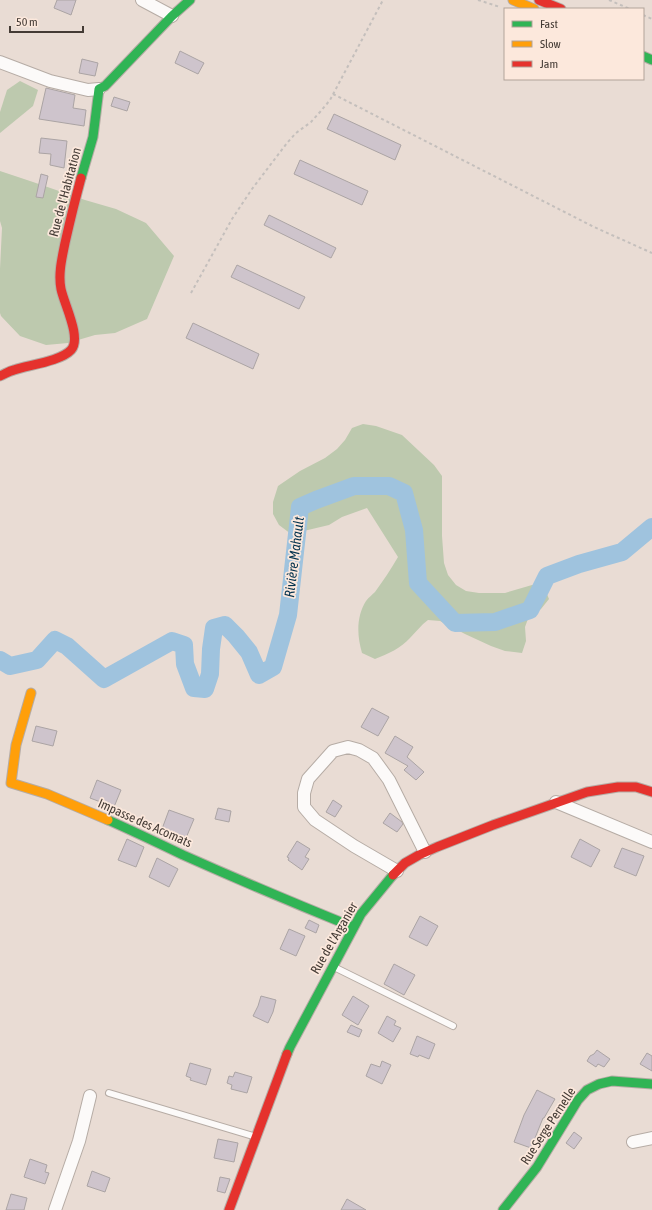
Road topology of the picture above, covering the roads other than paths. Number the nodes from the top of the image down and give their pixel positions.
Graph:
1 (142, 0) edge
2 (190, 0) edge
3 (512, 0) edge
4 (539, 0) edge
5 (532, 8) edge
6 (558, 8) edge
7 (172, 16) junction
8 (0, 62) edge
9 (99, 89) junction
10 (0, 376) edge
11 (30, 693) dead end
12 (652, 792) edge
13 (556, 802) junction
14 (652, 842) edge
15 (425, 852) junction
16 (397, 871) junction
17 (353, 927) junction
18 (332, 966) junction
19 (453, 1026) dead end
20 (652, 1084) edge
21 (109, 1093) dead end
22 (90, 1096) dead end
23 (256, 1137) junction
24 (652, 1138) edge
25 (633, 1142) dead end
26 (55, 1210) edge
27 (229, 1210) edge
28 (503, 1210) edge

1 - 7 street
2 - 7 main road
3 - 5 main road
4 - 6 main road
7 - 9 main road
8 - 9 street
9 - 10 main road, Rue de l'Habitation
11 - 17 main road, Impasse des Acomats
12 - 13 main road, Rue de l'Arganier
13 - 14 street
13 - 15 main road, Rue de l'Arganier
15 - 16 main road, Rue de l'Arganier
15 - 16 street
16 - 17 main road, Rue de l'Arganier
17 - 18 main road, Rue de l'Arganier
18 - 19 lane
18 - 23 main road, Rue de l'Arganier
20 - 28 main road, Rue Serge Pernelle
21 - 23 lane
22 - 26 street
23 - 27 main road, Rue de l'Arganier
24 - 25 street

